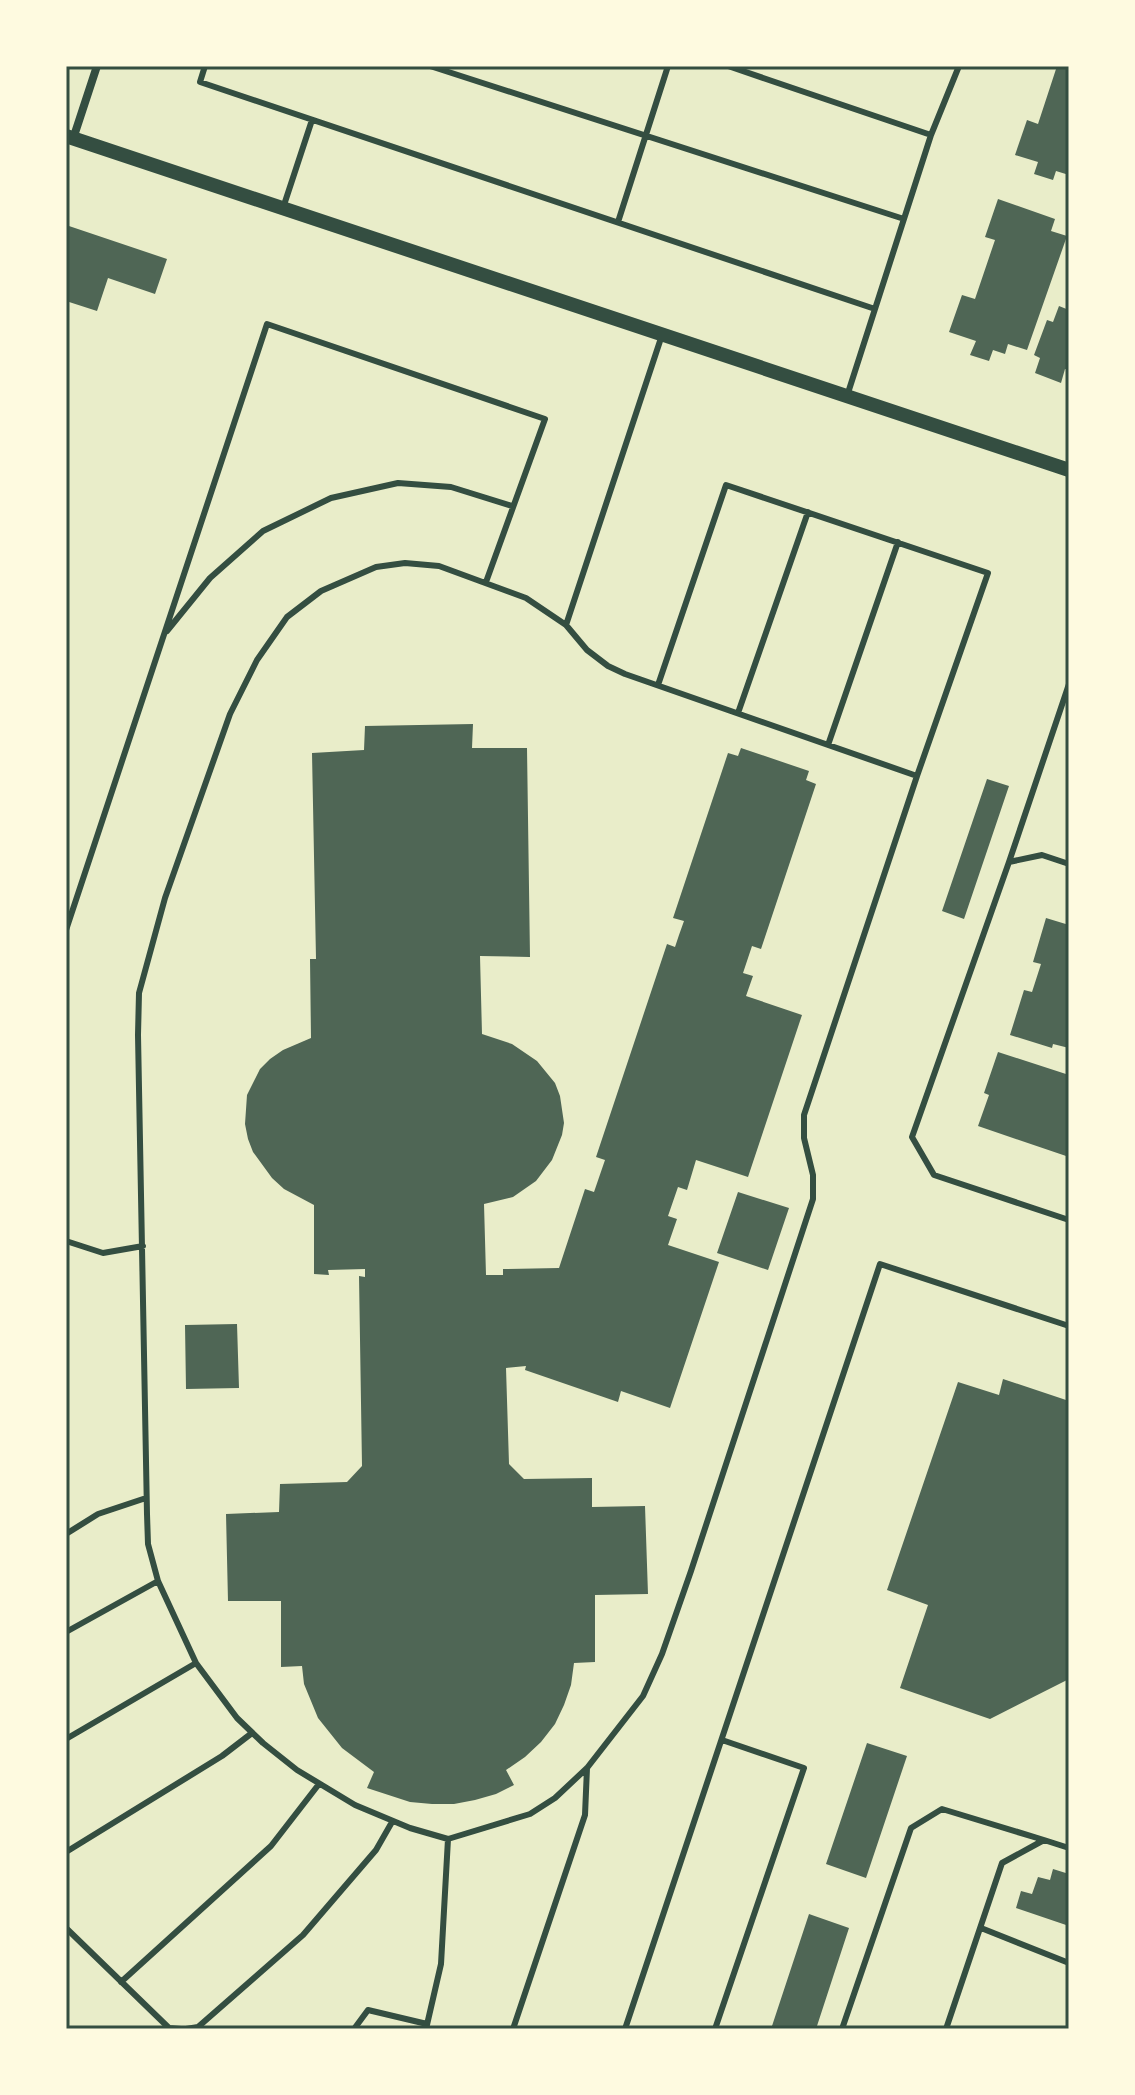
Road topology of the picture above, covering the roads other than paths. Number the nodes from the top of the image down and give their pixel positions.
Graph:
1 (97, 66) edge
2 (205, 66) edge
3 (430, 66) edge
4 (668, 66) edge
5 (728, 66) edge
6 (959, 66) edge
7 (312, 120) junction
8 (931, 135) junction
9 (646, 136) junction
10 (70, 137) edge
11 (283, 208) junction
12 (904, 219) junction
13 (618, 222) junction
14 (875, 309) junction
15 (662, 335) junction
16 (847, 396) junction
17 (1068, 468) edge
18 (512, 506) junction
19 (808, 512) junction
20 (898, 542) junction
21 (486, 582) junction
22 (566, 625) junction
23 (163, 636) junction
24 (1069, 684) edge
25 (658, 685) junction
26 (738, 713) junction
27 (828, 745) junction
28 (917, 776) junction
29 (1009, 862) junction
30 (1069, 864) edge
31 (66, 930) edge
32 (1069, 1220) edge
33 (66, 1241) edge
34 (143, 1246) junction
35 (1069, 1326) edge
36 (146, 1498) junction
37 (66, 1534) edge
38 (158, 1581) junction
39 (66, 1632) edge
40 (196, 1663) junction
41 (252, 1733) junction
42 (66, 1739) edge
43 (722, 1740) junction
44 (587, 1768) junction
45 (319, 1784) junction
46 (392, 1822) junction
47 (448, 1839) junction
48 (1044, 1840) junction
49 (1069, 1848) edge
50 (66, 1852) edge
51 (66, 1928) edge
52 (981, 1928) junction
53 (1069, 1963) edge
54 (121, 1982) junction
55 (427, 2026) edge
56 (183, 2029) edge
57 (354, 2029) edge
58 (513, 2029) edge
59 (625, 2029) edge
60 (715, 2029) edge
61 (842, 2029) edge
62 (946, 2029) edge

1 - 10 street
2 - 7 lane
3 - 9 lane
4 - 9 lane
5 - 8 lane
6 - 8 lane
7 - 11 lane
7 - 13 lane
8 - 12 lane
9 - 12 lane
9 - 13 lane
10 - 11 street
11 - 15 street
12 - 14 lane
13 - 14 lane
14 - 16 lane
15 - 16 street
15 - 22 lane
16 - 17 street
18 - 21 lane
18 - 23 lane
18 - 23 lane
19 - 20 lane
19 - 25 lane
19 - 26 lane
20 - 27 lane
20 - 28 lane
21 - 22 lane
21 - 34 lane
22 - 25 lane
23 - 31 lane
24 - 29 lane
25 - 26 lane
26 - 27 lane
27 - 28 lane
28 - 44 lane
29 - 30 lane
29 - 32 lane
33 - 34 lane
34 - 36 lane
35 - 43 lane
36 - 37 lane
36 - 38 lane
38 - 39 lane
38 - 40 lane
40 - 41 lane
40 - 42 lane
41 - 45 lane
41 - 50 lane
43 - 59 lane
43 - 60 lane
44 - 47 lane
44 - 58 lane
45 - 46 lane
45 - 54 lane
46 - 47 lane
46 - 56 lane
47 - 55 lane
48 - 49 lane
48 - 52 lane
48 - 61 lane
51 - 54 lane
52 - 53 lane
52 - 62 lane
54 - 56 lane
55 - 57 lane

